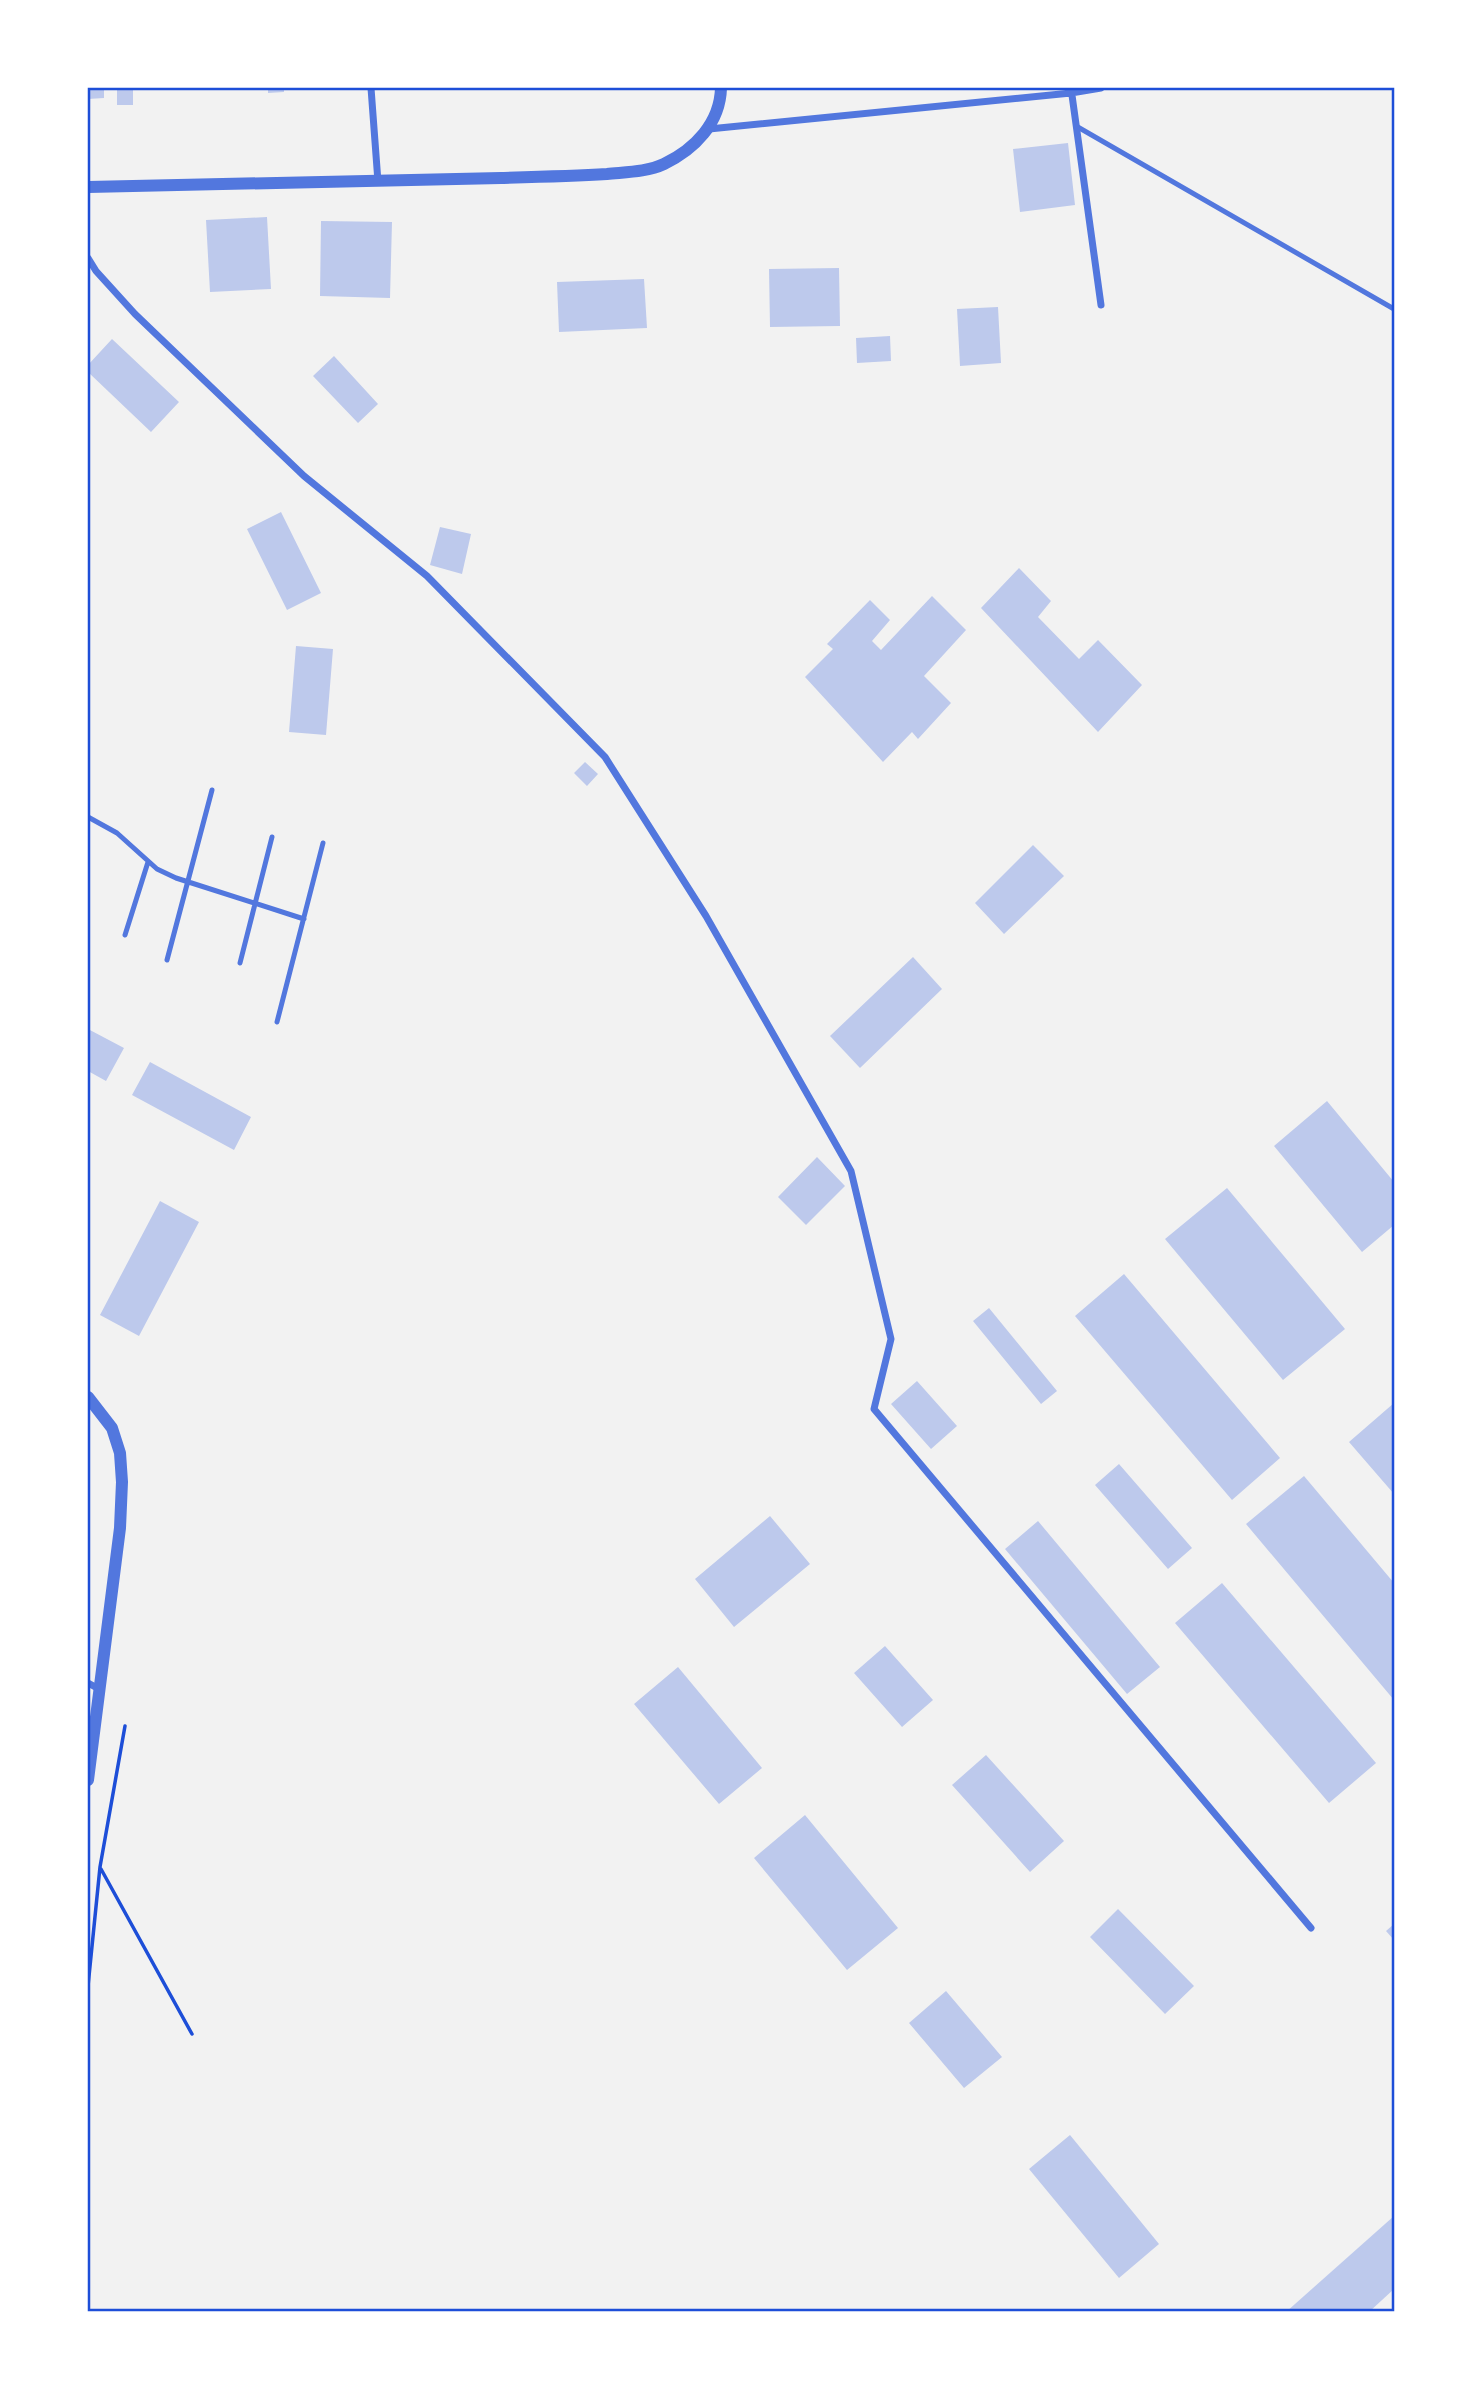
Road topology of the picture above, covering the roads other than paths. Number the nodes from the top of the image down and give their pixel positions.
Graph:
1 (371, 88) edge
2 (721, 88) edge
3 (1101, 88) edge
4 (1071, 90) edge
5 (1076, 126) junction
6 (709, 129) junction
7 (378, 182) junction
8 (88, 187) edge
9 (88, 258) edge
10 (1101, 305) dead end
11 (1395, 309) edge
12 (212, 790) dead end
13 (88, 817) edge
14 (272, 837) dead end
15 (323, 843) dead end
16 (148, 862) junction
17 (188, 881) junction
18 (255, 903) junction
19 (304, 919) junction
20 (125, 935) dead end
21 (167, 960) dead end
22 (240, 963) dead end
23 (277, 1022) dead end
24 (88, 1398) edge
25 (93, 1686) edge
26 (88, 1780) edge
27 (1311, 1928) dead end

1 - 7 street
2 - 6 street
3 - 4 street
4 - 5 street
4 - 6 street
5 - 10 street
5 - 11 lane
6 - 7 street
7 - 8 street
9 - 27 street
12 - 17 lane
13 - 16 lane
14 - 18 lane
15 - 19 lane
16 - 17 lane
16 - 20 lane
17 - 18 lane
17 - 21 lane
18 - 19 lane
18 - 22 lane
19 - 23 lane
24 - 25 street
25 - 26 street

